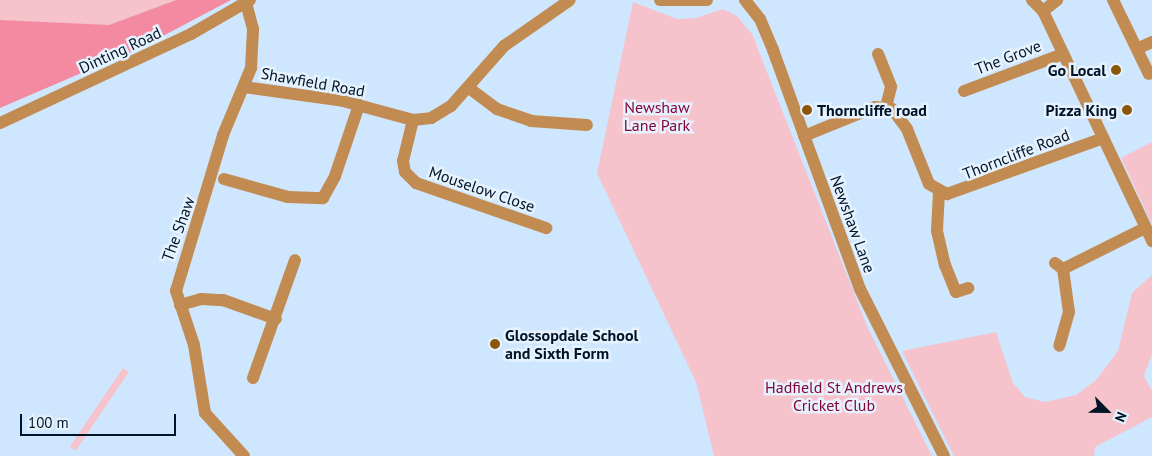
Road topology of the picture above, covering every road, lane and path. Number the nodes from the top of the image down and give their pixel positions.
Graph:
1 (570, 0) edge
2 (660, 0) edge
3 (707, 0) edge
4 (747, 0) edge
5 (1032, 0) edge
6 (1057, 0) edge
7 (1113, 0) edge
8 (248, 2) edge
9 (1043, 11) junction
10 (1152, 42) edge
11 (1139, 48) junction
12 (878, 54) dead end
13 (1063, 54) junction
14 (1149, 74) dead end
15 (244, 88) junction
16 (469, 88) junction
17 (964, 91) dead end
18 (359, 105) junction
19 (886, 107) junction
20 (413, 120) junction
21 (0, 123) edge
22 (587, 125) dead end
23 (804, 136) junction
24 (1103, 138) junction
25 (224, 179) dead end
26 (939, 192) junction
27 (546, 228) dead end
28 (1144, 228) junction
29 (1152, 241) edge
30 (295, 260) dead end
31 (968, 288) dead end
32 (180, 305) junction
33 (276, 319) junction
34 (1059, 346) dead end
35 (253, 378) dead end
36 (244, 456) edge
37 (944, 456) edge

1 - 16 street
2 - 3 street
4 - 23 street, Newshaw Lane
5 - 9 street
6 - 9 street
7 - 11 street
8 - 15 street, The Shaw
8 - 21 street, Dinting Road
9 - 13 street
10 - 11 street
11 - 14 street
12 - 19 street
13 - 17 street, The Grove
13 - 24 street
15 - 18 street, Shawfield Road
15 - 32 street, The Shaw
16 - 20 street
16 - 22 street
18 - 20 street, Shawfield Road
18 - 25 street
19 - 23 street
19 - 26 street
20 - 27 street, Mouselow Close
23 - 37 street, Newshaw Lane
24 - 26 street, Thorncliffe Road
24 - 28 street
26 - 31 street
28 - 29 street
28 - 34 street
30 - 33 street
32 - 33 street
32 - 36 street, The Shaw
33 - 35 street

